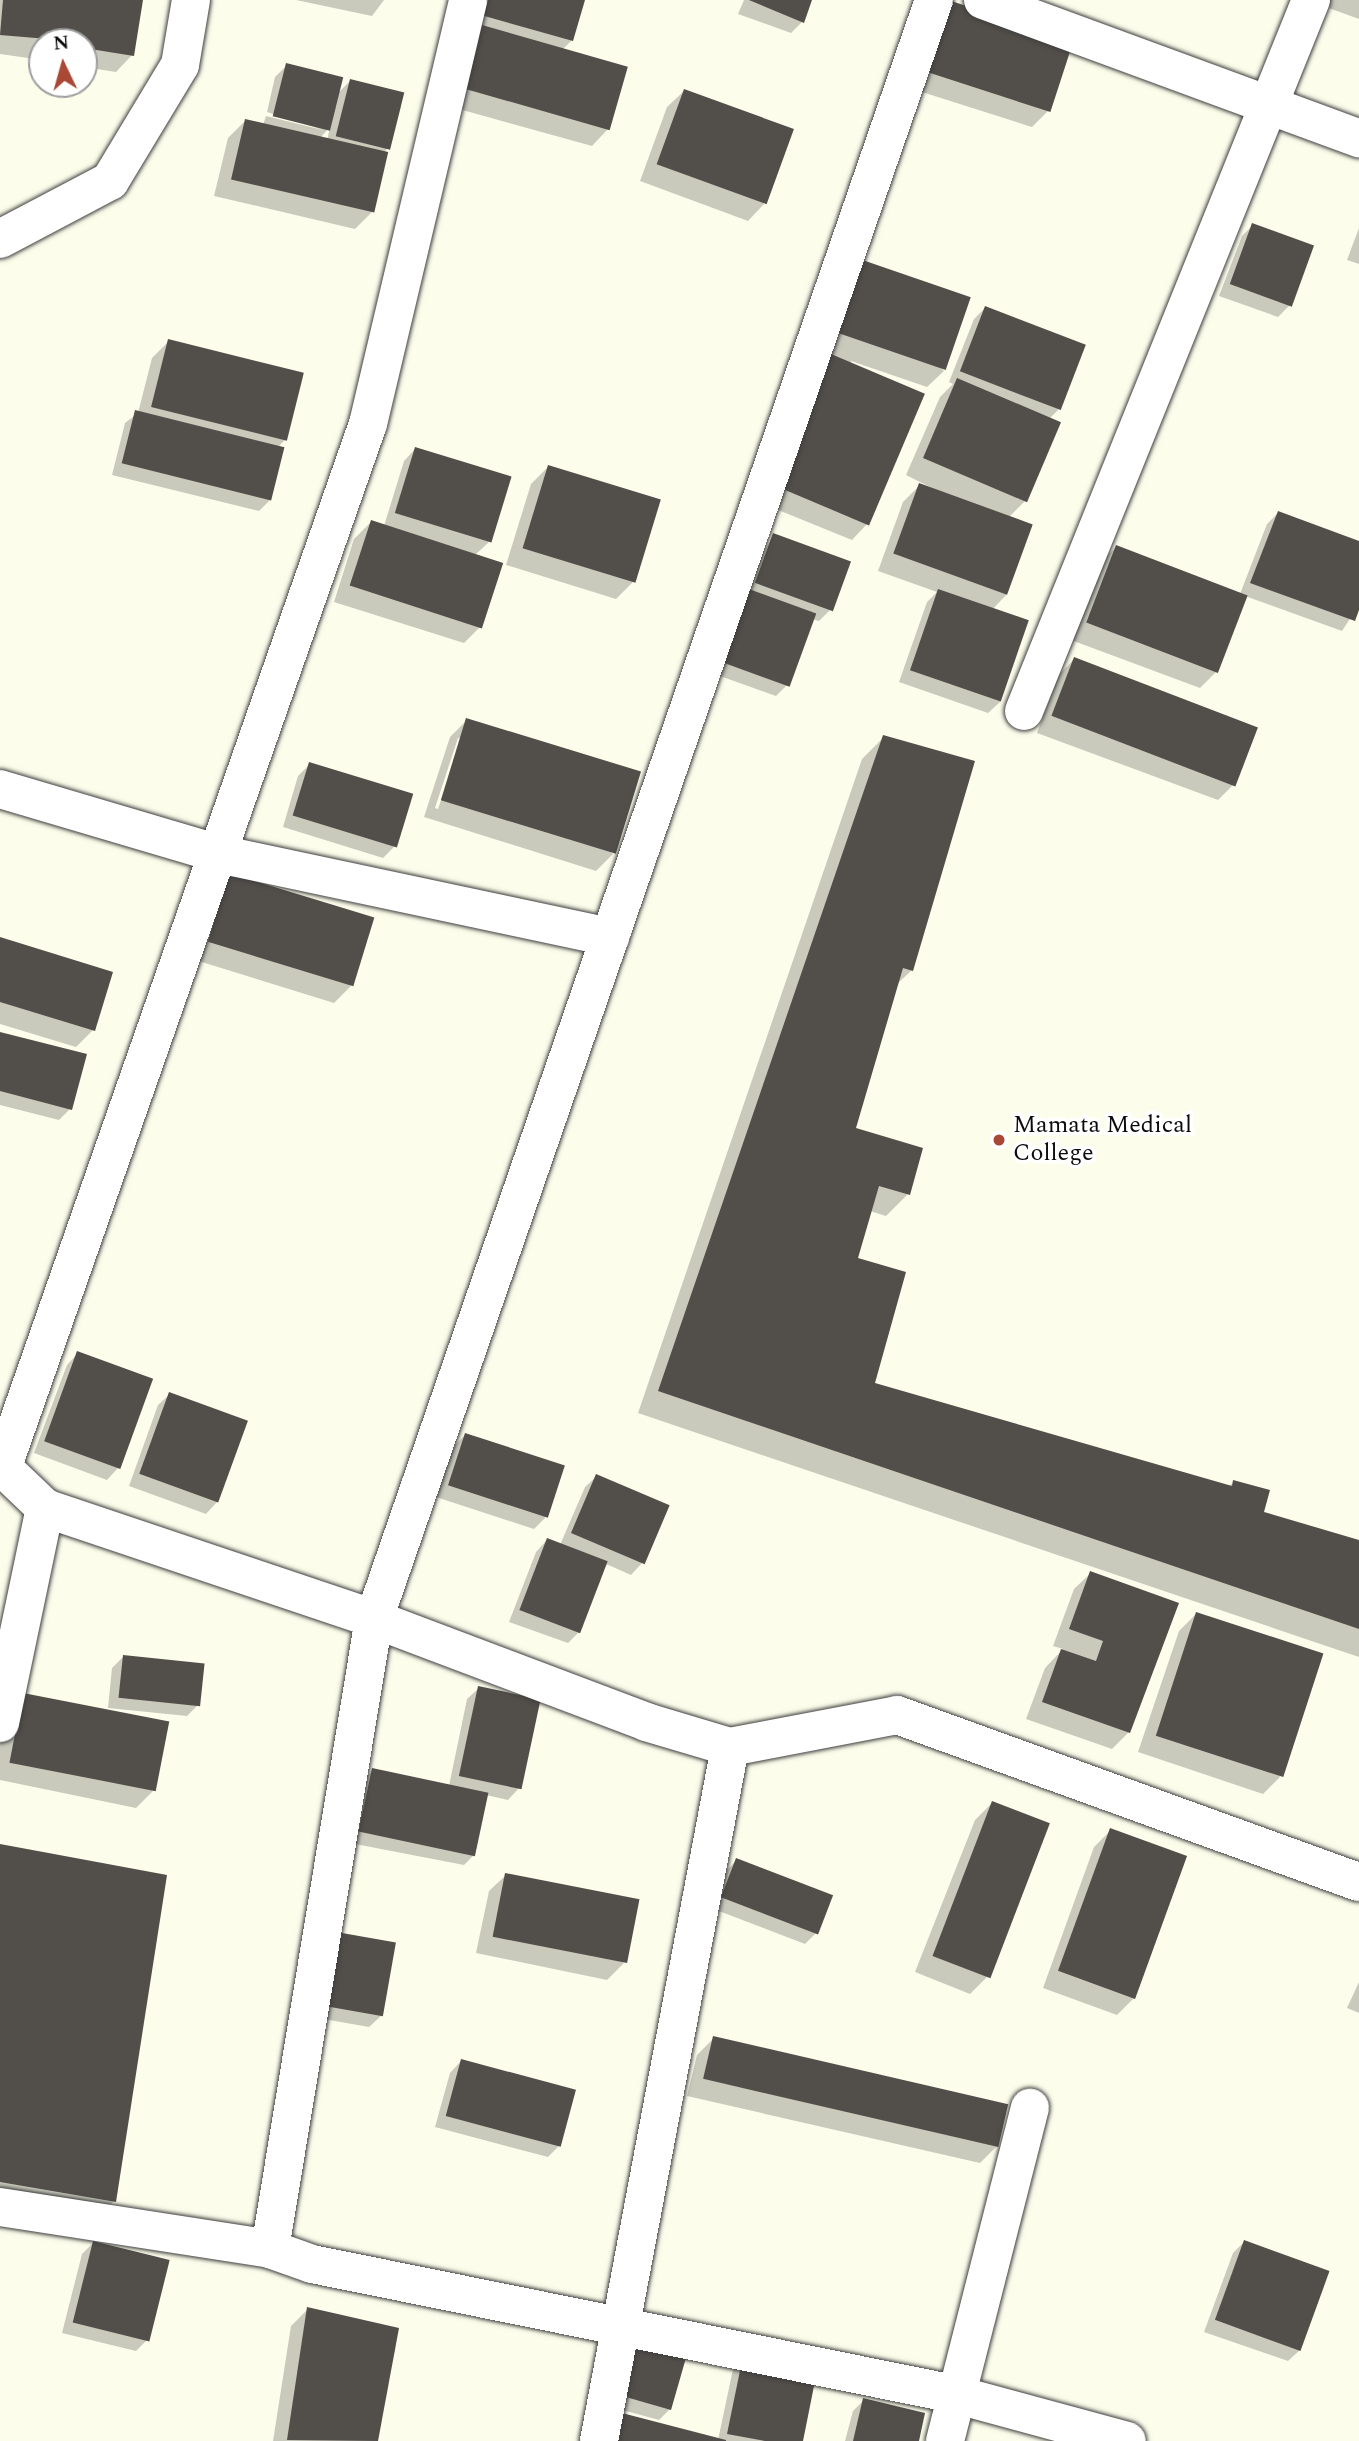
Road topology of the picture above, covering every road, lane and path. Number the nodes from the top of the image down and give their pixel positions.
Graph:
1 (191, 0) edge
2 (468, 0) edge
3 (934, 0) edge
4 (983, 0) edge
5 (1311, 0) edge
6 (1272, 103) junction
7 (1359, 138) edge
8 (0, 239) edge
9 (1024, 711) dead end
10 (0, 789) edge
11 (219, 854) junction
12 (610, 937) junction
13 (1, 1466) edge
14 (45, 1508) junction
15 (374, 1619) junction
16 (0, 1723) edge
17 (730, 1747) junction
18 (1359, 1882) edge
19 (1030, 2108) dead end
20 (0, 2207) edge
21 (270, 2249) junction
22 (622, 2326) junction
23 (954, 2394) junction
24 (599, 2441) edge
25 (945, 2441) edge
26 (1127, 2441) edge

1 - 8 street
2 - 11 street
3 - 12 street
4 - 6 street
5 - 6 street
6 - 7 street
6 - 9 street
10 - 11 street
11 - 12 street
11 - 13 street
12 - 15 street
13 - 14 street
14 - 15 street
14 - 16 street
15 - 17 street
15 - 21 street
17 - 18 street
17 - 22 street
19 - 23 street
20 - 21 street
21 - 22 street
22 - 23 street
22 - 24 street
23 - 25 street
23 - 26 street

